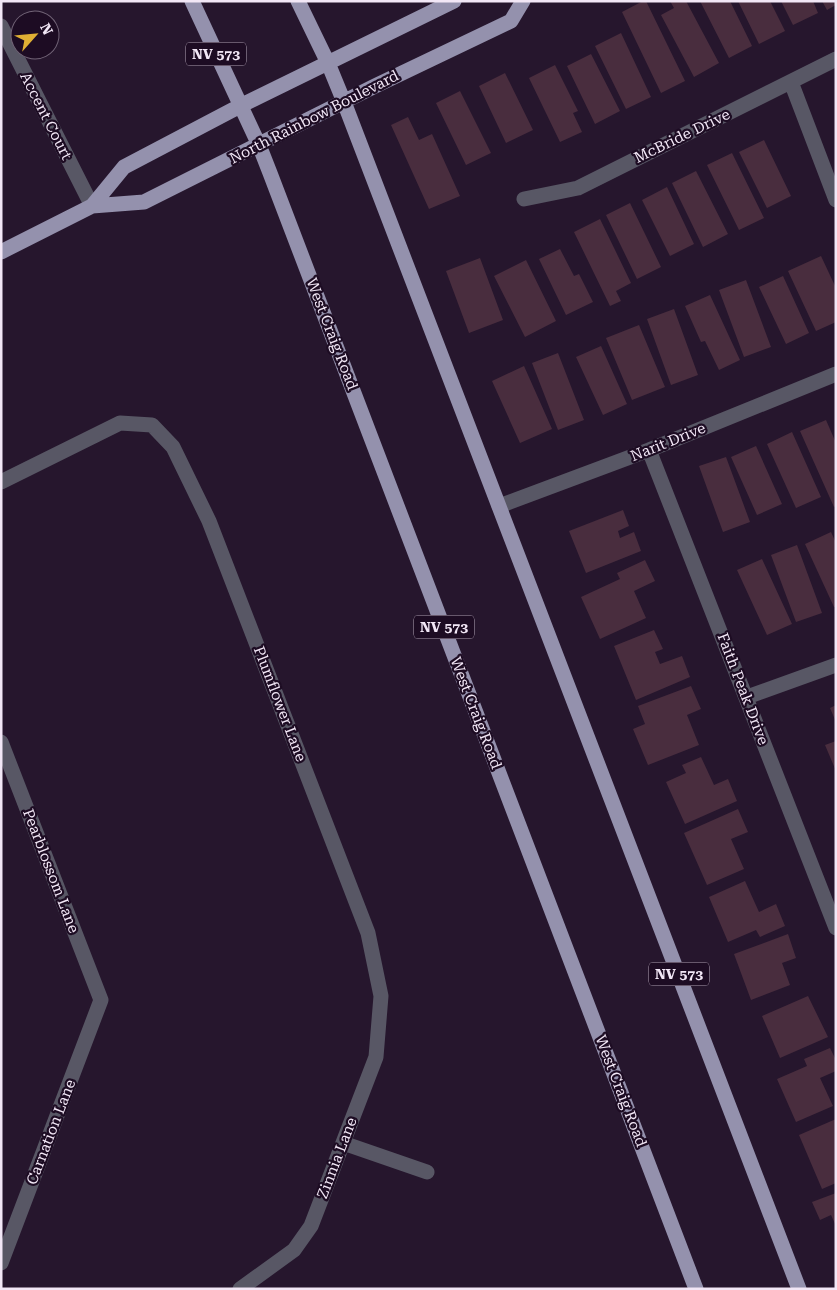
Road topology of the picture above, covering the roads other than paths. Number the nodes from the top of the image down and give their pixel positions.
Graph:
1 (192, 1) edge
2 (298, 1) edge
3 (454, 1) edge
4 (522, 1) edge
5 (1, 26) edge
6 (836, 59) edge
7 (328, 63) junction
8 (791, 82) junction
9 (344, 102) junction
10 (240, 106) junction
11 (259, 144) junction
12 (524, 199) dead end
13 (836, 200) edge
14 (92, 206) junction
15 (1, 252) edge
16 (836, 374) edge
17 (650, 450) junction
18 (1, 482) edge
19 (499, 506) junction
20 (836, 664) edge
21 (747, 697) junction
22 (1, 742) edge
23 (836, 928) edge
24 (381, 996) joint
25 (101, 1000) joint
26 (343, 1143) junction
27 (427, 1172) dead end
28 (1, 1263) edge
29 (240, 1289) edge
30 (696, 1289) edge
31 (798, 1289) edge

1 - 10 main road, West Craig Road / NV 573
2 - 7 main road, NV 573
3 - 7 main road, North Rainbow Boulevard
4 - 9 main road, North Rainbow Boulevard
5 - 14 street, Accent Court
6 - 8 street, McBride Drive
7 - 9 main road, NV 573
7 - 10 main road, North Rainbow Boulevard
8 - 12 street, McBride Drive
8 - 13 street
9 - 11 main road, North Rainbow Boulevard
9 - 19 main road, NV 573
10 - 11 main road, West Craig Road / NV 573
10 - 14 main road, North Rainbow Boulevard
11 - 14 main road, North Rainbow Boulevard
11 - 30 main road, West Craig Road / NV 573
14 - 15 main road, North Rainbow Boulevard
16 - 17 street, Narit Drive
17 - 19 street, Narit Drive
17 - 21 street, Faith Peak Drive
18 - 24 street, Plumflower Lane
19 - 31 main road, NV 573
20 - 21 street
21 - 23 street, Faith Peak Drive
22 - 25 street, Pearblossom Lane
24 - 26 street, Zinnia Lane
25 - 28 street, Carnation Lane
26 - 27 street
26 - 29 street, Zinnia Lane

